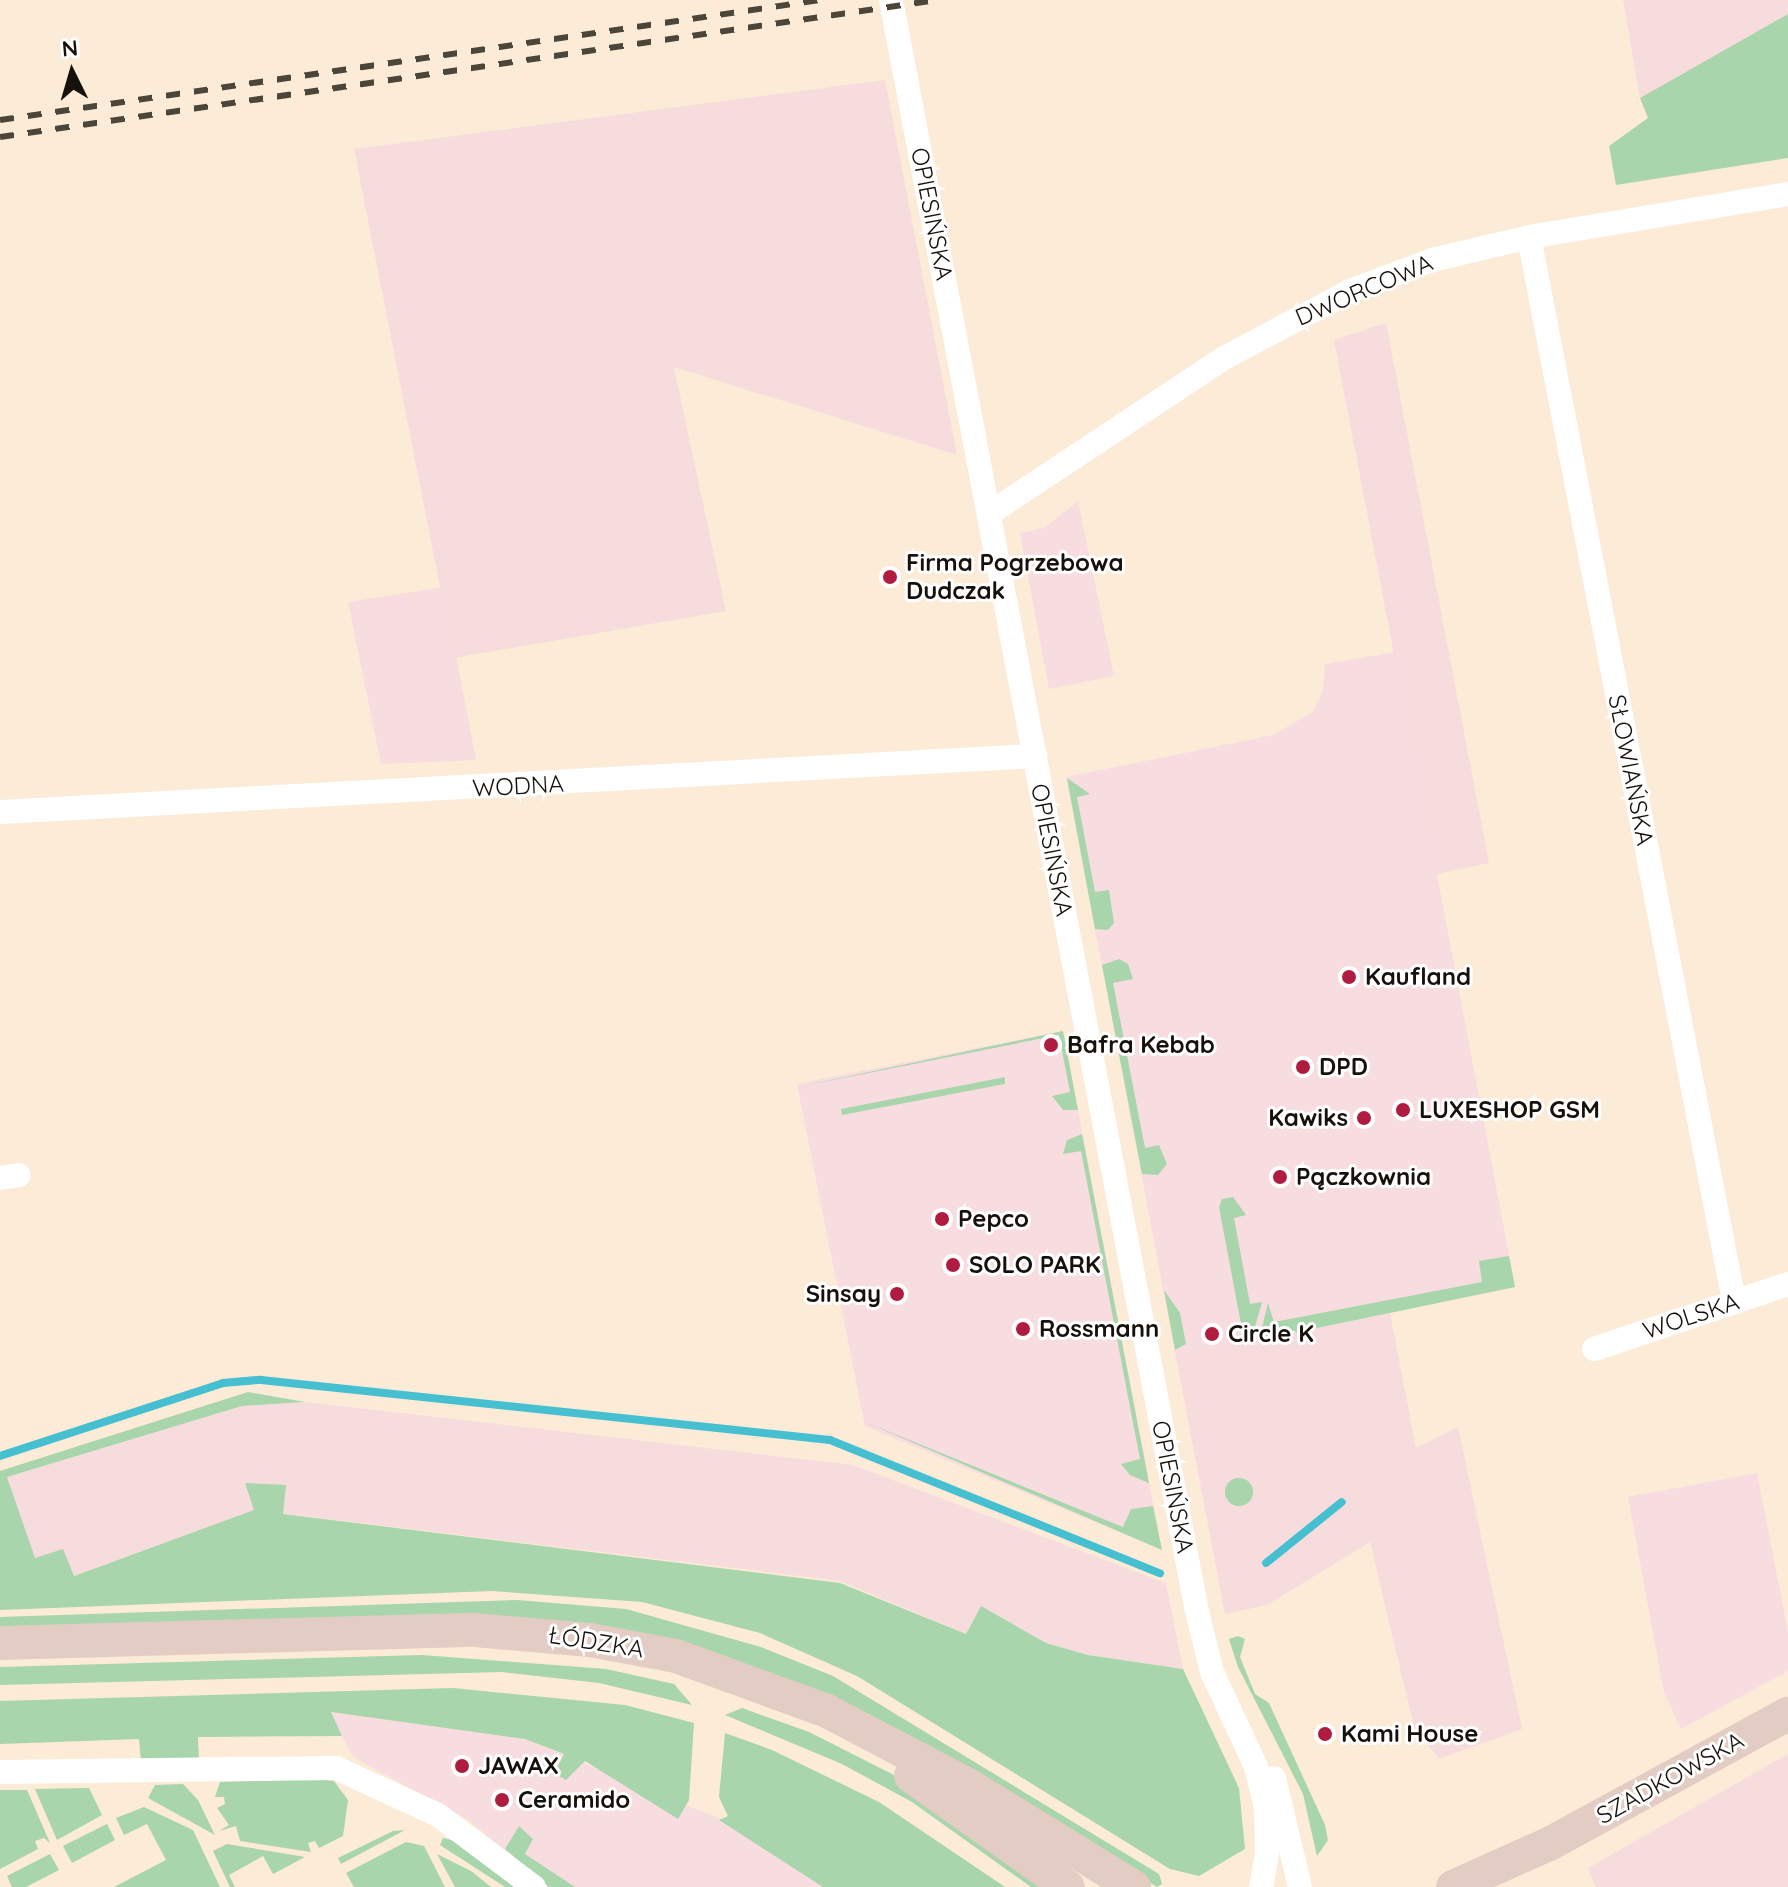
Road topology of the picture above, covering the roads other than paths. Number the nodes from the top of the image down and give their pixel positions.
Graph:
1 (891, 0) edge
2 (1788, 194) edge
3 (1529, 237) junction
4 (990, 513) junction
5 (1035, 756) junction
6 (0, 812) edge
7 (1788, 1284) edge
8 (1734, 1302) junction
9 (1594, 1349) dead end
10 (0, 1643) edge
11 (0, 1656) edge
12 (1225, 1697) junction
13 (1788, 1714) edge
14 (0, 1772) edge
15 (1551, 1843) junction
16 (534, 1887) edge
17 (1068, 1887) edge
18 (1134, 1887) edge
19 (1261, 1887) edge
20 (1300, 1887) edge
21 (1453, 1887) edge
22 (1491, 1887) edge

1 - 4 street, OPIESIŃSKA
2 - 3 street, DWORCOWA
3 - 4 street, DWORCOWA
3 - 8 street, SŁOWIAŃSKA
4 - 5 street, OPIESIŃSKA
5 - 6 street, WODNA
5 - 12 street, OPIESIŃSKA
7 - 8 street, WOLSKA
8 - 9 street, WOLSKA
10 - 18 main road, ŁÓDZKA
11 - 17 main road, ŁÓDZKA
12 - 19 street, OPIESIŃSKA
12 - 20 street, OPIESIŃSKA
13 - 15 main road, SZADKOWSKA
14 - 16 street
15 - 21 main road, SZADKOWSKA
15 - 22 main road, SZADKOWSKA

